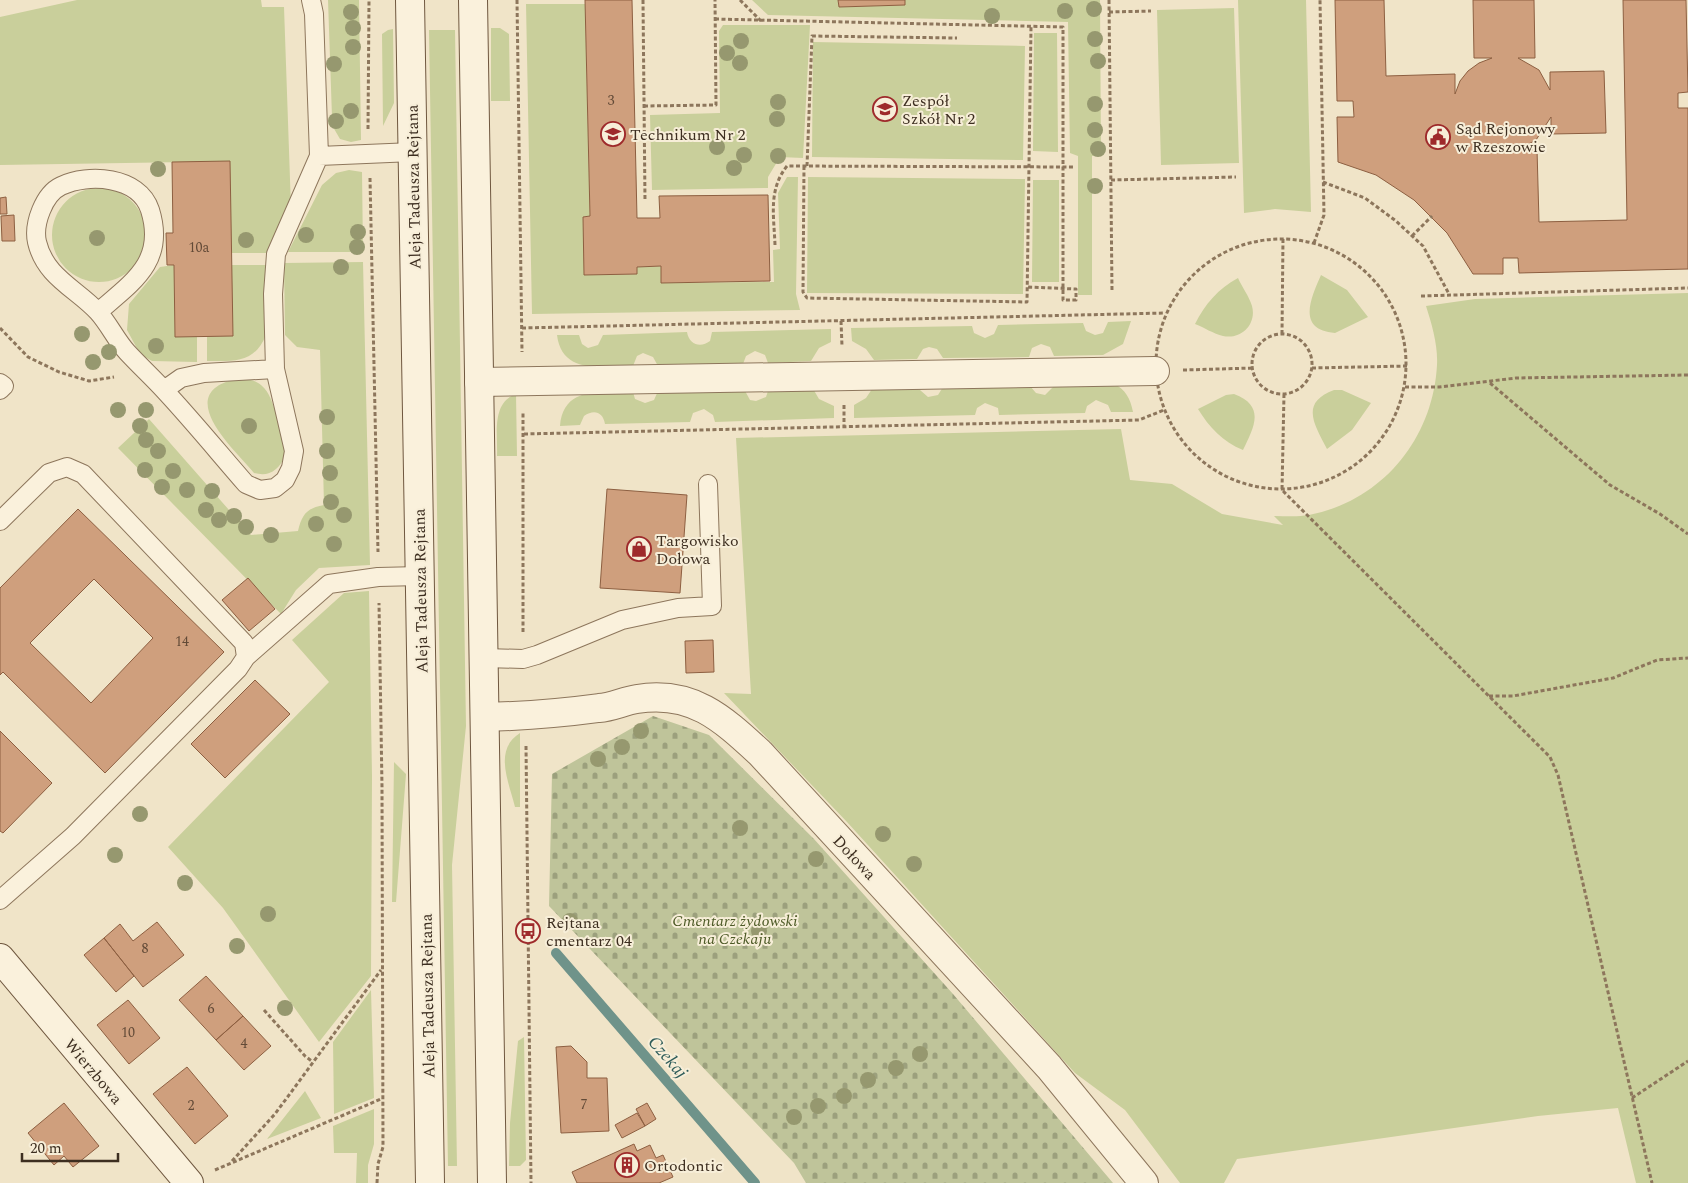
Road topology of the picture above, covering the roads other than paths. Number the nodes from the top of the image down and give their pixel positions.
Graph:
1 (311, 0) edge
2 (410, 0) edge
3 (473, 0) edge
4 (413, 152) junction
5 (319, 156) junction
6 (98, 312) junction
7 (275, 370) junction
8 (1165, 370) road end
9 (0, 382) edge
10 (479, 382) junction
11 (0, 390) edge
12 (164, 390) junction
13 (708, 484) dead end
14 (0, 522) edge
15 (420, 576) junction
16 (246, 656) junction
17 (484, 658) junction
18 (485, 717) junction
19 (0, 900) edge
20 (0, 958) edge
21 (198, 1178) edge
22 (430, 1183) edge
23 (492, 1183) edge
24 (1144, 1183) edge

1 - 5 lane
2 - 4 main road, Aleja Tadeusza Rejtana
3 - 10 main road
4 - 5 lane
4 - 15 main road, Aleja Tadeusza Rejtana
5 - 7 lane
6 - 6 lane
6 - 12 lane
7 - 12 lane
7 - 12 lane
8 - 10 main road
9 - 11 lane
10 - 17 main road
13 - 17 lane
14 - 16 lane
15 - 16 lane
15 - 22 main road, Aleja Tadeusza Rejtana
16 - 19 lane
17 - 18 main road
18 - 23 main road
18 - 24 main road, Dołowa
20 - 21 main road, Wierzbowa

